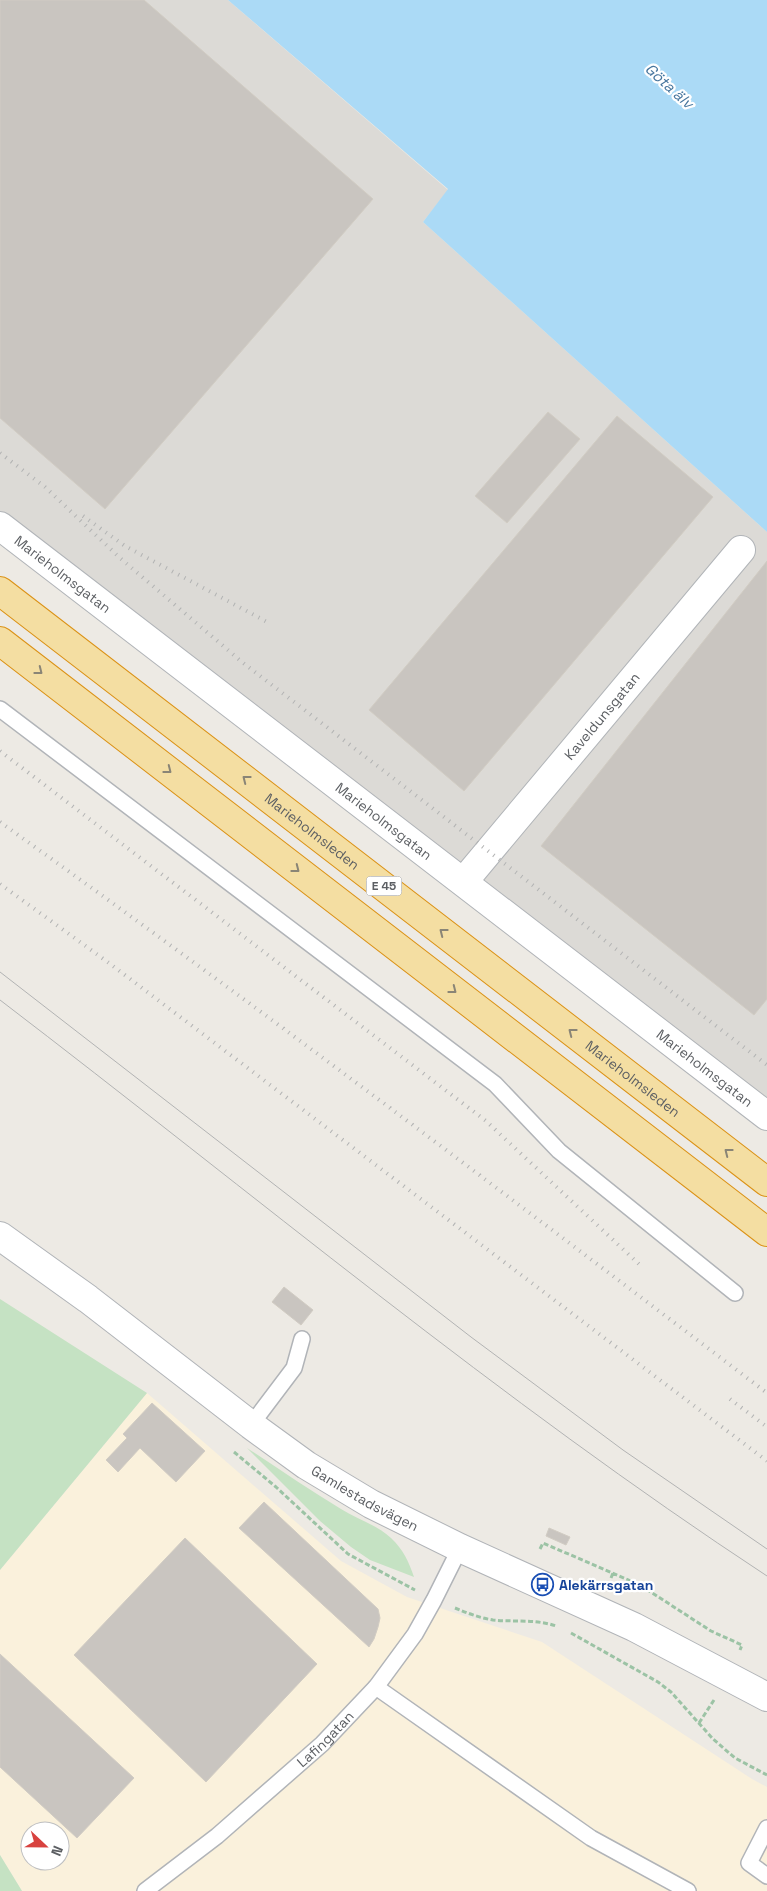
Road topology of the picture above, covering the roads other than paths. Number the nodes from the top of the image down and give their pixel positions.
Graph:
1 (0, 526) edge
2 (741, 550) dead end
3 (0, 591) edge
4 (0, 642) edge
5 (0, 709) edge
6 (464, 881) junction
7 (767, 1116) edge
8 (767, 1182) edge
9 (767, 1232) edge
10 (0, 1236) edge
11 (735, 1293) dead end
12 (302, 1339) dead end
13 (252, 1425) junction
14 (460, 1548) junction
15 (376, 1687) junction
16 (767, 1697) edge
17 (767, 1828) edge
18 (767, 1876) edge
19 (145, 1891) edge
20 (688, 1891) edge

1 - 6 street, Marieholmsgatan
2 - 6 street, Kaveldunsgatan
8 -> 3 highway, Marieholmsleden / E 45
4 -> 9 highway
5 - 11 lane
6 - 7 street, Marieholmsgatan
10 - 13 street, Gamlestadsvägen
12 - 13 lane
13 - 14 street, Gamlestadsvägen
14 - 15 lane, Lafingatan
14 - 16 street, Gamlestadsvägen
15 - 19 lane, Lafingatan
15 - 20 lane
17 - 18 lane

